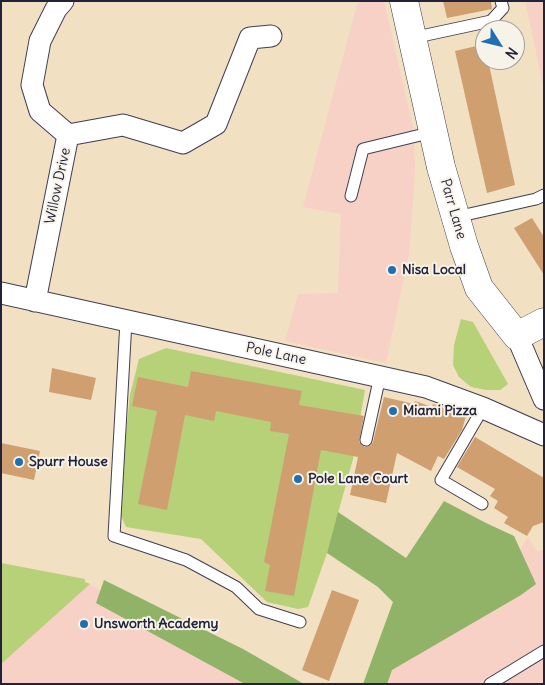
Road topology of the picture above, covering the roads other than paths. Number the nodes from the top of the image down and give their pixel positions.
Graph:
1 (63, 1) edge
2 (404, 1) edge
3 (501, 1) edge
4 (271, 36) dead end
5 (412, 38) junction
6 (433, 132) junction
7 (68, 136) junction
8 (544, 195) edge
9 (351, 196) dead end
10 (456, 217) junction
11 (1, 294) edge
12 (35, 301) junction
13 (126, 321) junction
14 (544, 322) edge
15 (517, 336) junction
16 (380, 376) junction
17 (544, 399) edge
18 (483, 408) junction
19 (544, 435) edge
20 (366, 440) dead end
21 (482, 504) dead end
22 (300, 622) dead end
23 (544, 651) edge
24 (490, 684) edge

1 - 7 street, Willow Drive
2 - 5 street, Parr Lane
3 - 5 lane
4 - 7 street
5 - 6 street, Parr Lane
6 - 9 lane
6 - 10 street, Parr Lane
7 - 12 street, Willow Drive
8 - 10 lane
10 - 15 street, Parr Lane
11 - 12 street, Pole Lane
12 - 13 street, Pole Lane
13 - 16 street, Pole Lane
13 - 22 lane
14 - 15 street
15 - 17 street, Parr Lane
16 - 18 street, Pole Lane
16 - 20 lane
18 - 19 street, Pole Lane
18 - 21 lane
23 - 24 lane

